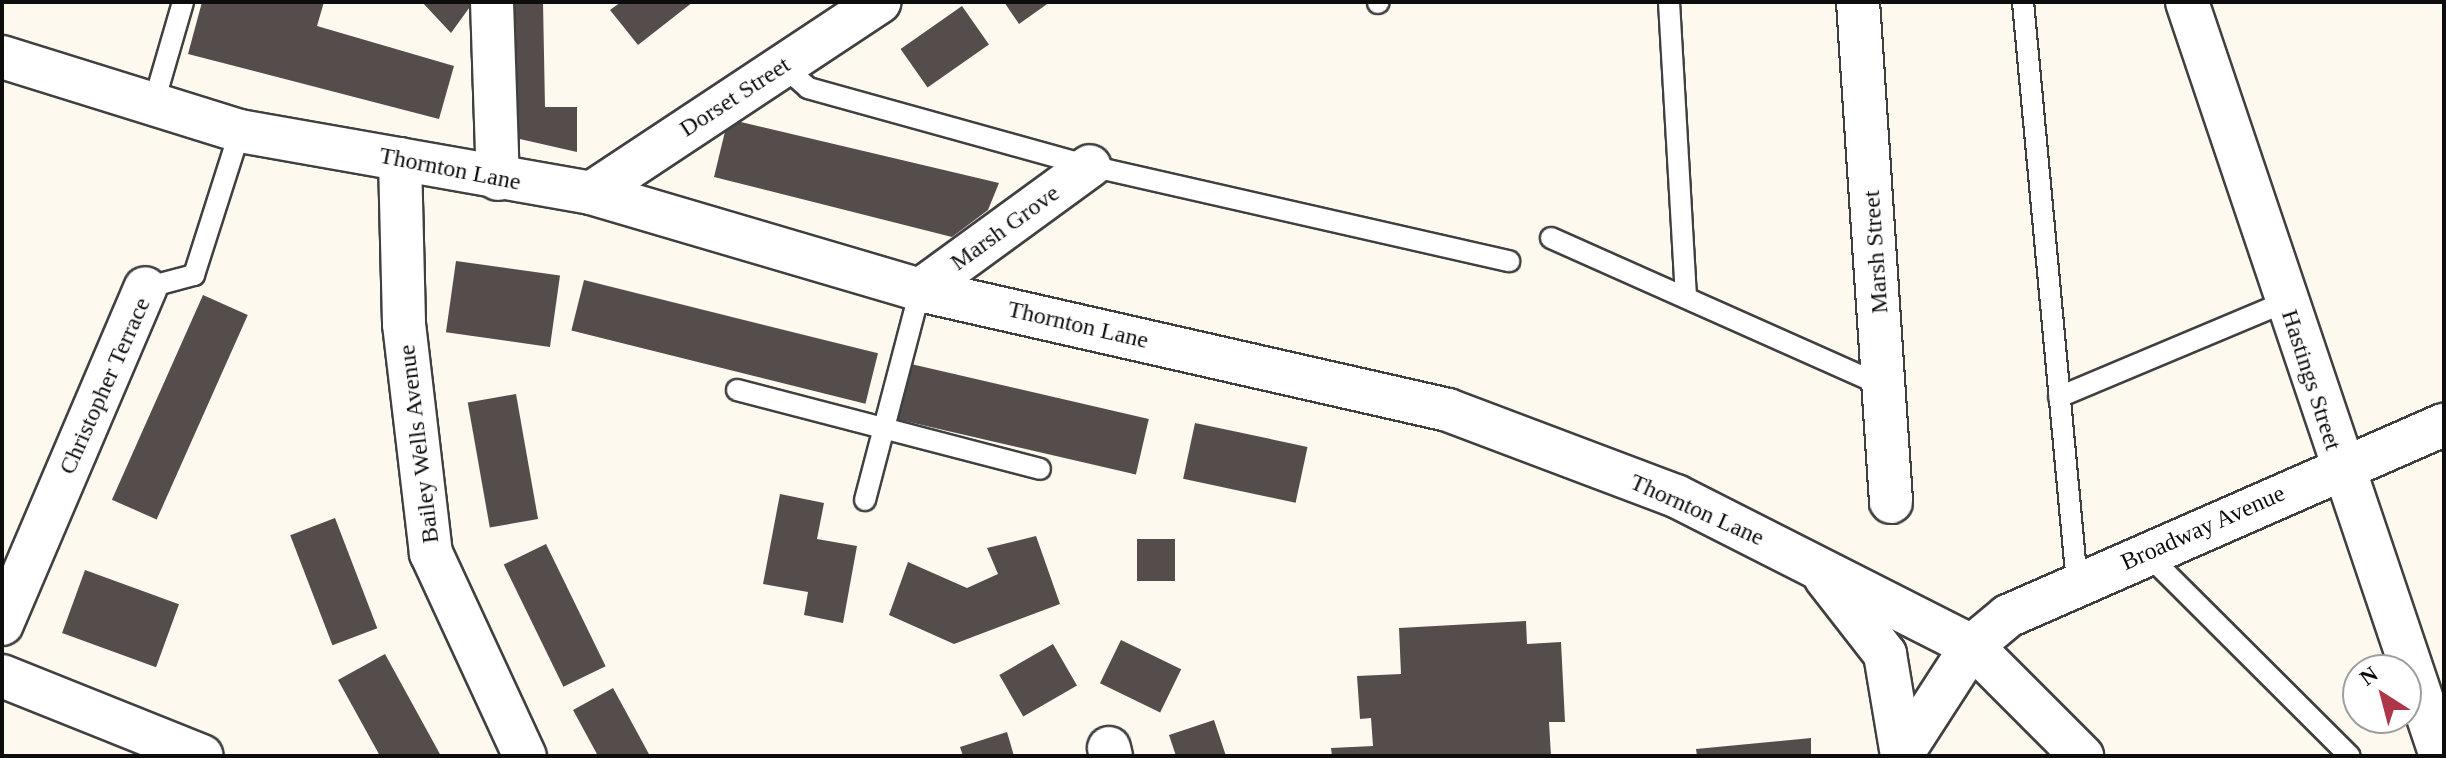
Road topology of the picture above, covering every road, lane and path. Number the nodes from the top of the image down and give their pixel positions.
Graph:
1 (183, 2) edge
2 (492, 2) edge
3 (880, 2) edge
4 (1669, 2) edge
5 (1858, 2) edge
6 (2023, 2) edge
7 (2187, 2) edge
8 (2, 57) edge
9 (783, 66) junction
10 (154, 102) junction
11 (240, 131) junction
12 (400, 159) junction
13 (1090, 166) junction
14 (498, 179) junction
15 (591, 193) junction
16 (1551, 238) dead end
17 (1509, 261) dead end
18 (145, 288) joint
19 (920, 290) junction
20 (1686, 295) junction
21 (2285, 302) junction
22 (1885, 386) junction
23 (737, 390) dead end
24 (2059, 397) junction
25 (885, 424) junction
26 (2444, 425) edge
27 (2339, 467) junction
28 (1040, 469) dead end
29 (865, 500) dead end
30 (1891, 502) dead end
31 (2147, 554) junction
32 (1814, 565) junction
33 (2077, 583) junction
34 (2, 624) edge
35 (1972, 646) junction
36 (2, 676) edge
37 (1902, 755) edge
38 (202, 756) edge
39 (525, 756) edge
40 (2082, 756) edge
41 (2350, 756) edge
42 (2441, 756) edge

1 - 10 lane
2 - 14 street
3 - 9 street, Dorset Street
4 - 20 lane
5 - 22 street, Marsh Street
6 - 24 lane
7 - 21 street, Hastings Street
8 - 10 street, Thornton Lane
9 - 13 lane
9 - 15 street, Dorset Street
10 - 11 street, Thornton Lane
11 - 12 street, Thornton Lane
11 - 18 lane, Christopher Terrace
12 - 14 street, Thornton Lane
12 - 39 street, Bailey Wells Avenue
13 - 17 lane
13 - 19 street, Marsh Grove
14 - 15 street, Thornton Lane
15 - 19 street, Thornton Lane
16 - 20 lane
18 - 34 street, Christopher Terrace
19 - 25 lane
19 - 32 street, Thornton Lane
20 - 22 lane
21 - 24 lane
21 - 27 street, Hastings Street
22 - 30 street, Marsh Street
23 - 25 lane
24 - 33 lane
25 - 28 lane
25 - 29 lane
26 - 27 street, Broadway Avenue
27 - 31 street, Broadway Avenue
27 - 42 street, Hastings Street
31 - 33 street, Broadway Avenue
31 - 41 lane
32 - 35 street, Thornton Lane
32 - 37 street
33 - 35 street, Broadway Avenue
35 - 37 street, Broadway Avenue
35 - 40 street, Thornton Lane
36 - 38 street

